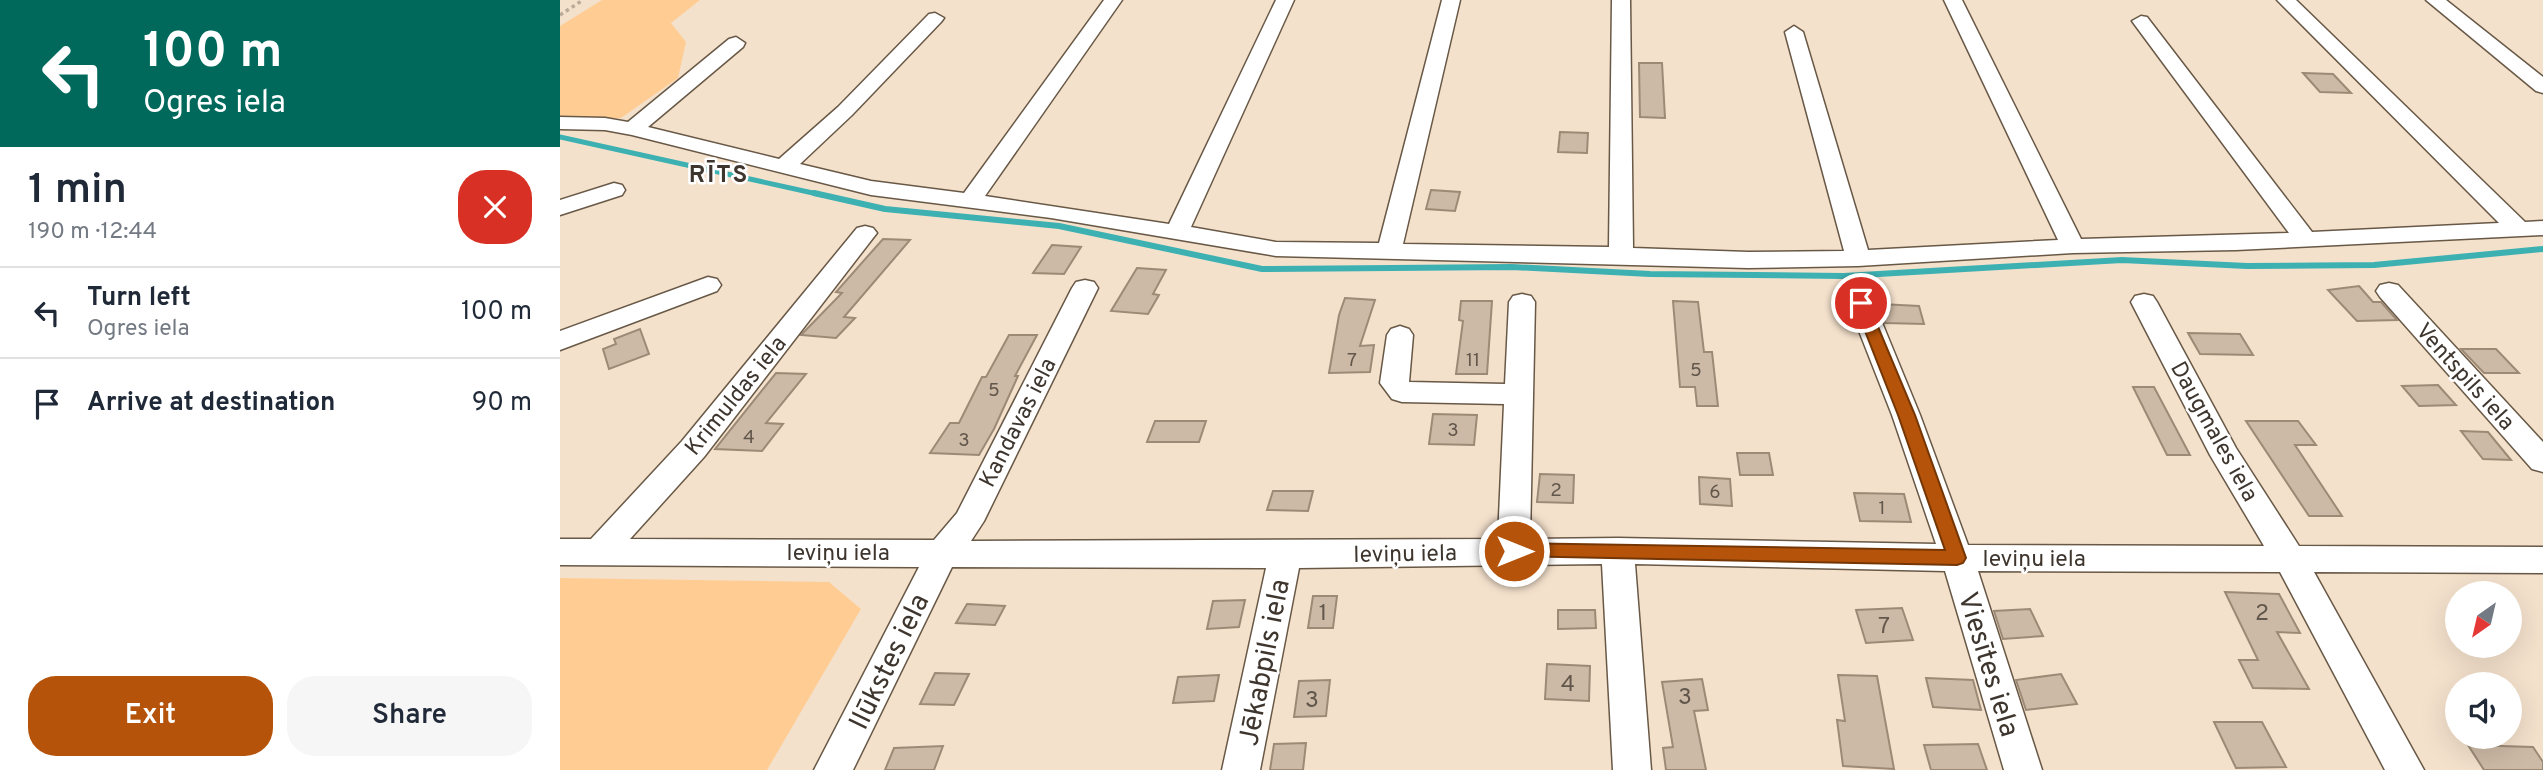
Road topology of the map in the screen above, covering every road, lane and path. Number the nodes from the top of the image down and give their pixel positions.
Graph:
1 (583, 0) edge
2 (1113, 0) edge
3 (1285, 0) edge
4 (1451, 0) edge
5 (1621, 0) edge
6 (1954, 0) edge
7 (2286, 0) edge
8 (2435, 0) edge
9 (560, 15) edge
10 (935, 18) dead end
11 (2141, 21) dead end
12 (1794, 32) dead end
13 (736, 43) dead end
14 (2543, 87) edge
15 (560, 123) edge
16 (632, 130) junction
17 (783, 167) junction
18 (614, 190) dead end
19 (969, 202) junction
20 (560, 208) edge
21 (2543, 228) edge
22 (2518, 229) junction
23 (1177, 232) junction
24 (865, 233) dead end
25 (2306, 240) junction
26 (2073, 246) junction
27 (1389, 250) junction
28 (1621, 255) junction
29 (1858, 258) junction
30 (708, 285) dead end
31 (1085, 288) dead end
32 (2389, 290) dead end
33 (1522, 302) dead end
34 (2144, 302) dead end
35 (1861, 303) dead end
36 (1400, 335) dead end
37 (560, 341) edge
38 (1517, 394) junction
39 (2543, 461) edge
40 (600, 551) junction
41 (1514, 551) junction
42 (1618, 551) junction
43 (560, 552) edge
44 (944, 552) junction
45 (1284, 555) junction
46 (1957, 558) junction
47 (2289, 558) junction
48 (2543, 560) edge
49 (833, 770) edge
50 (1241, 770) edge
51 (1632, 770) edge
52 (2023, 770) edge
53 (2405, 770) edge

1 - 9 path
2 - 19 street
3 - 23 street
4 - 27 street
5 - 28 street
6 - 26 street
7 - 22 street
8 - 14 street
10 - 17 street
11 - 25 street
12 - 29 street
13 - 16 street
15 - 16 street
16 - 17 street
17 - 19 street
18 - 20 street
19 - 23 street
21 - 22 street
22 - 25 street
23 - 27 street
24 - 40 street, Krimuldas iela
25 - 26 street
26 - 29 street
27 - 28 street
28 - 29 street
30 - 37 street
31 - 44 street, Kandavas iela
32 - 39 street, Ventspils iela
33 - 38 street
34 - 47 street, Daugmales iela
35 - 46 street, Viesītes iela
36 - 38 street
38 - 41 street
40 - 43 street, Ieviņu iela
40 - 44 street, Ieviņu iela
41 - 42 street, Ieviņu iela
41 - 45 street, Ieviņu iela
42 - 46 street, Ieviņu iela
42 - 51 street
44 - 45 street, Ieviņu iela
44 - 49 street, Ilūkstes iela
45 - 50 street, Jēkabpils iela
46 - 47 street, Ieviņu iela
46 - 52 street, Viesītes iela
47 - 48 street, Ieviņu iela
47 - 53 street, Daugmales iela

